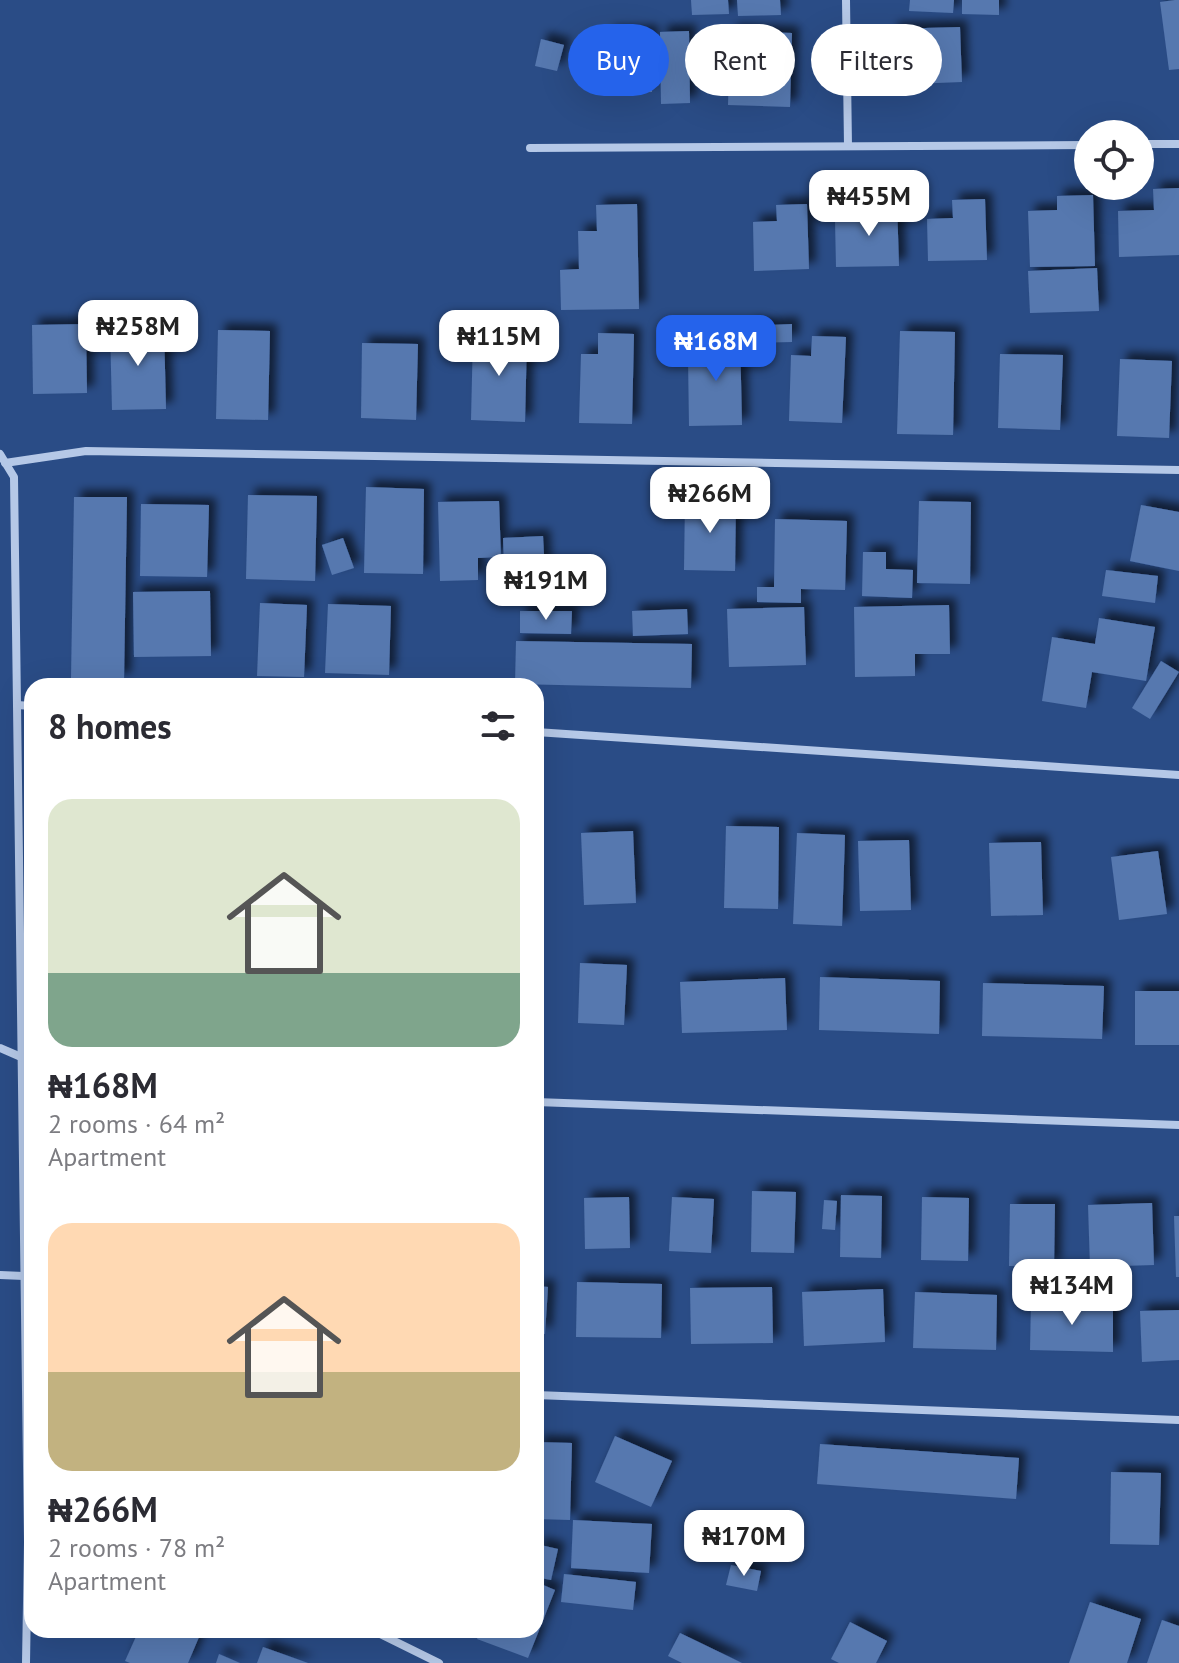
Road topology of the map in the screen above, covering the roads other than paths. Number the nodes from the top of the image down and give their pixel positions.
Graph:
1 (846, 0) edge
2 (1154, 144) edge
3 (1179, 144) edge
4 (1074, 145) edge
5 (848, 146) junction
6 (530, 148) dead end
7 (3, 459) edge
8 (1179, 470) edge
9 (17, 705) junction
10 (24, 705) edge
11 (544, 733) edge
12 (1179, 775) edge
13 (0, 1048) edge
14 (21, 1057) junction
15 (544, 1102) edge
16 (1179, 1125) edge
17 (0, 1275) edge
18 (24, 1276) joint
19 (544, 1395) edge
20 (1179, 1420) edge
21 (27, 1638) edge
22 (388, 1638) edge
23 (26, 1663) edge
24 (439, 1663) edge

1 - 5 street
2 - 3 street
4 - 5 street
5 - 6 street
7 - 8 street
7 - 9 street
9 - 10 street
9 - 14 street
11 - 12 street
13 - 14 street
14 - 18 street
15 - 16 street
17 - 18 street
19 - 20 street
21 - 23 street
22 - 24 street

